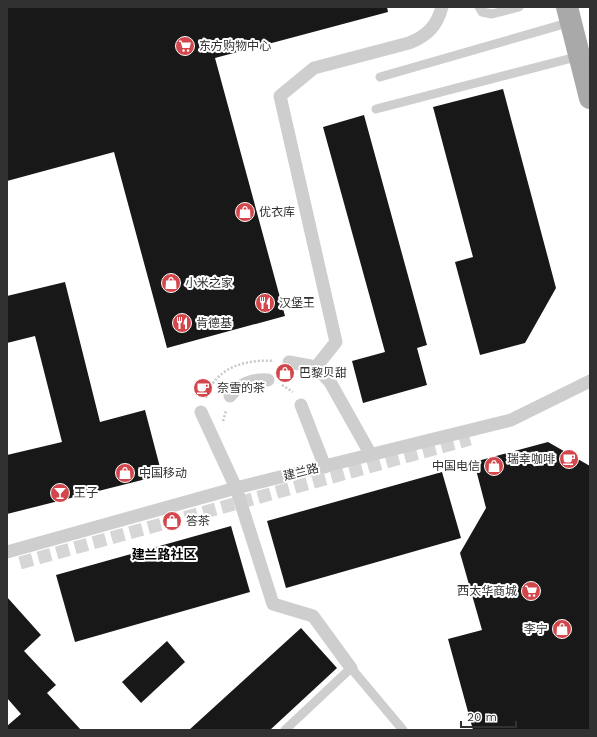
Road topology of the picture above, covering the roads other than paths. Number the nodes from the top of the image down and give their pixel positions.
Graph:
1 (442, 7) edge
2 (479, 7) edge
3 (519, 7) edge
4 (569, 15) edge
5 (580, 56) junction
6 (380, 77) dead end
7 (590, 98) edge
8 (376, 109) dead end
9 (289, 362) road end
10 (316, 367) junction
11 (268, 380) road end
12 (590, 381) edge
13 (230, 396) road end
14 (301, 404) road end
15 (202, 412) road end
16 (371, 455) junction
17 (325, 467) junction
18 (236, 488) junction
19 (7, 552) edge
20 (351, 668) junction
21 (285, 730) edge
22 (403, 730) edge

1 - 10 street
2 - 3 lane
4 - 5 main road
4 - 6 lane
5 - 7 main road
5 - 8 lane
9 - 10 street
10 - 16 street
11 - 13 street
12 - 16 street, 建兰路
14 - 17 street
15 - 18 street
16 - 17 street, 建兰路
17 - 18 street, 建兰路
18 - 19 street, 建兰路
18 - 20 street
20 - 21 lane
20 - 22 lane

